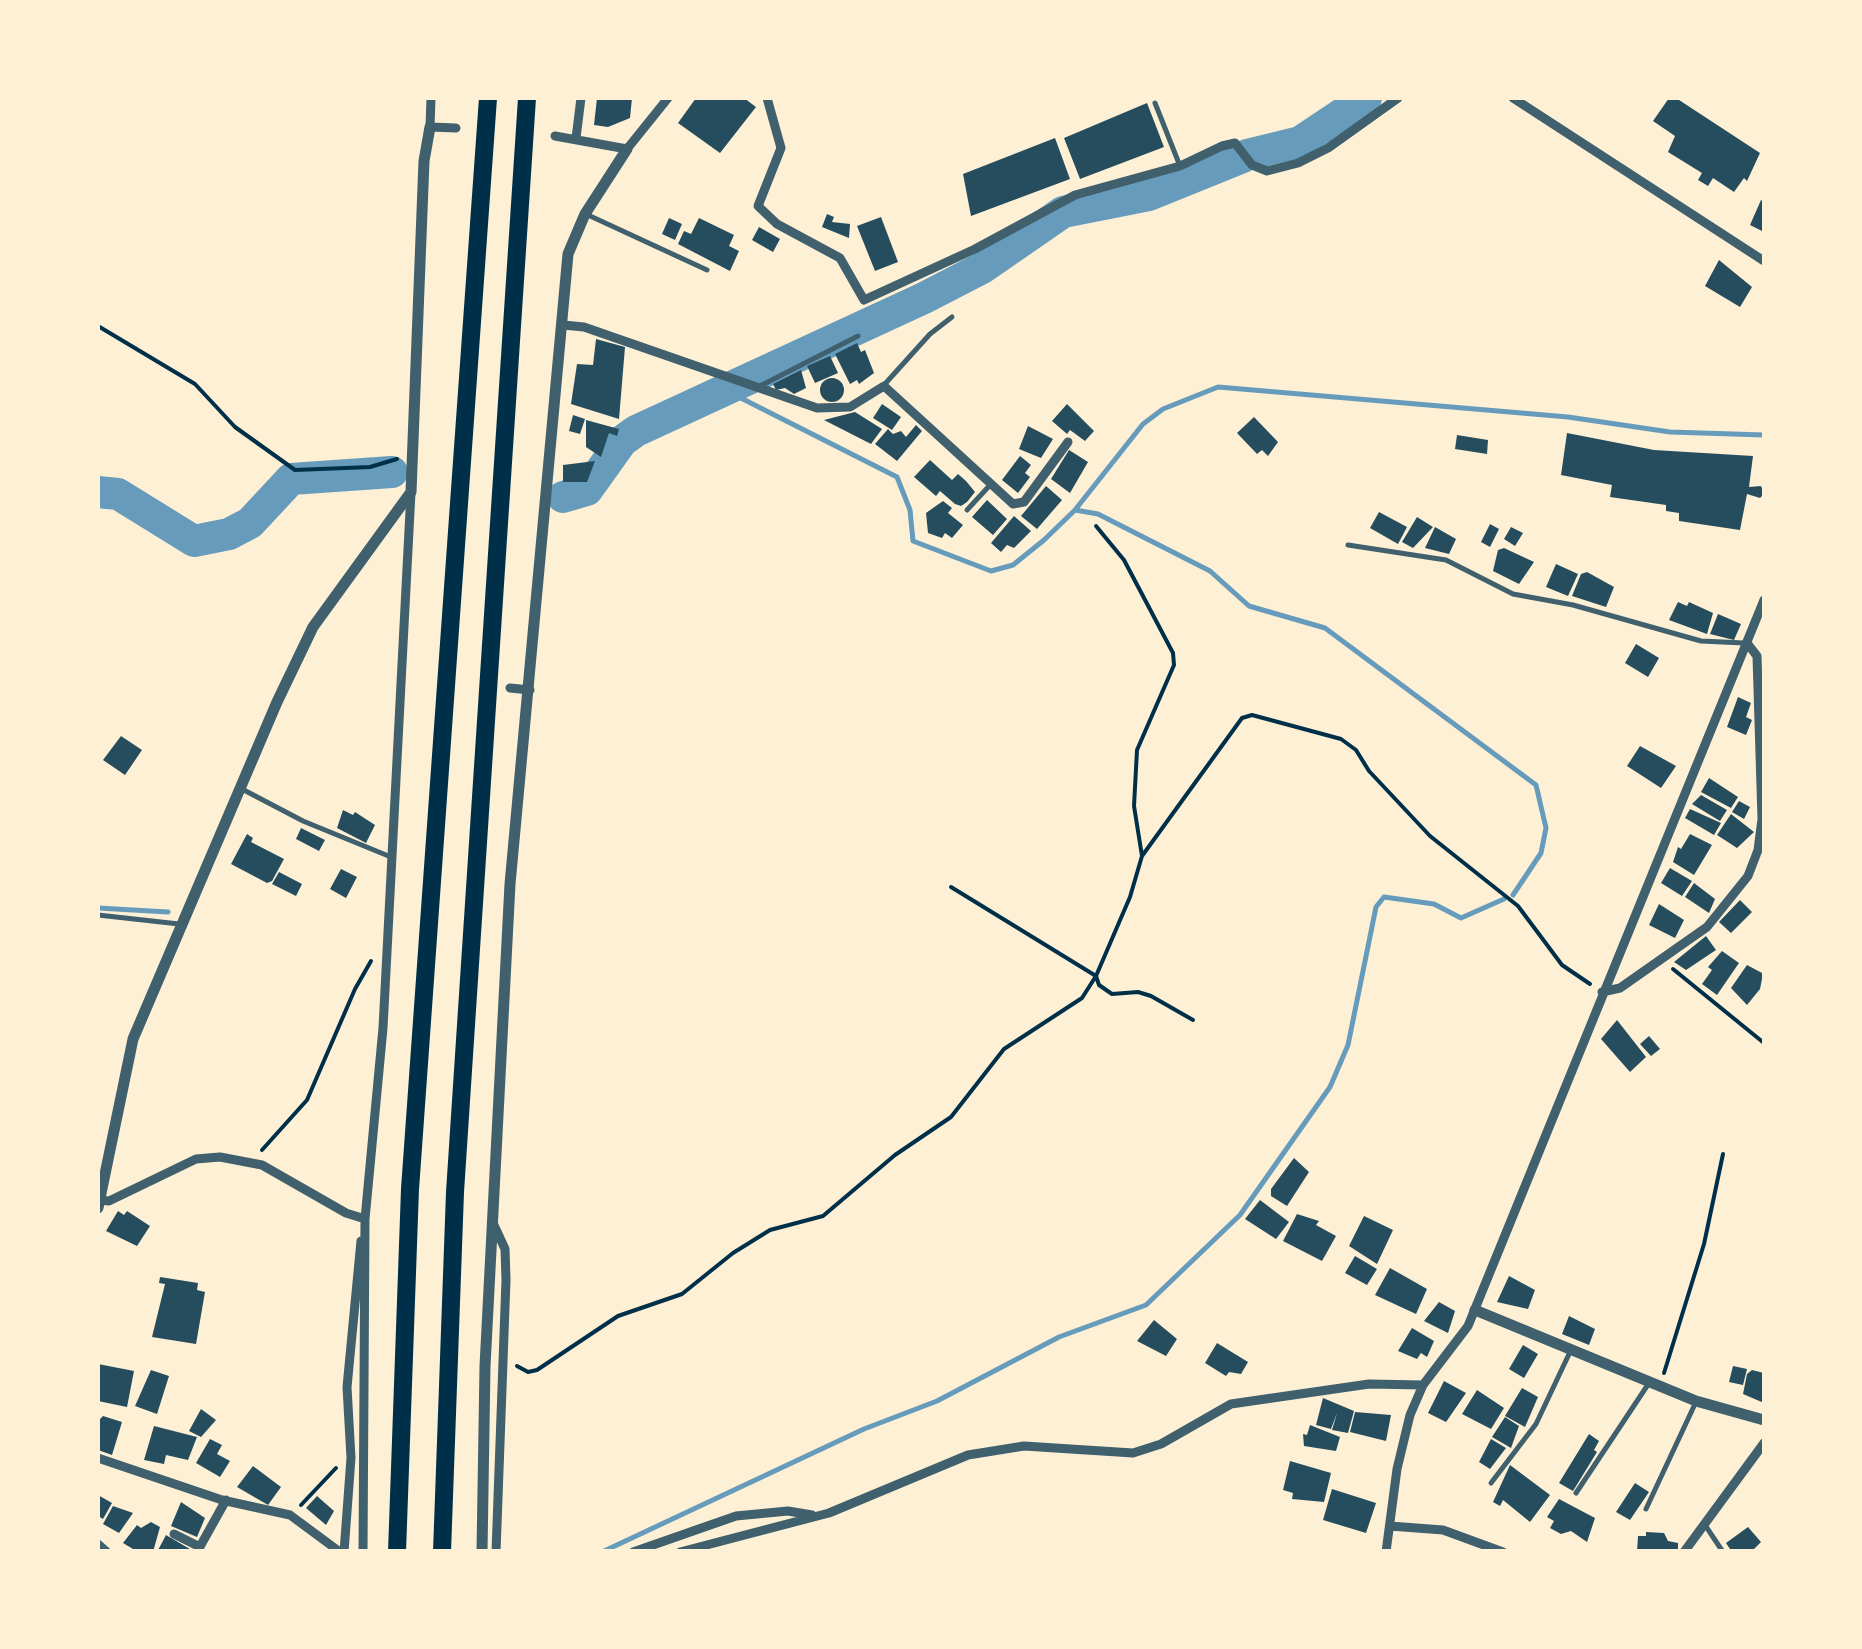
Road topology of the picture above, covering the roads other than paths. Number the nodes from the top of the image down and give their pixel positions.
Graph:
1 (431, 98) edge
2 (488, 98) edge
3 (527, 98) edge
4 (581, 98) edge
5 (668, 98) edge
6 (767, 98) edge
7 (1398, 98) edge
8 (1513, 98) edge
9 (1155, 103) dead end
10 (430, 127) junction
11 (456, 128) dead end
12 (556, 136) dead end
13 (576, 138) junction
14 (627, 149) junction
15 (1180, 166) junction
16 (585, 214) junction
17 (1764, 261) edge
18 (707, 270) dead end
19 (952, 317) dead end
20 (563, 325) junction
21 (858, 336) dead end
22 (884, 386) junction
23 (752, 387) junction
24 (1068, 442) dead end
25 (991, 484) junction
26 (412, 492) junction
27 (968, 510) dead end
28 (1348, 545) dead end
29 (1764, 600) edge
30 (1748, 643) junction
31 (402, 678) junction
32 (415, 680) dead end
33 (510, 688) dead end
34 (530, 690) junction
35 (240, 788) junction
36 (391, 857) junction
37 (98, 916) edge
38 (180, 924) junction
39 (1602, 992) junction
40 (98, 1204) edge
41 (493, 1222) junction
42 (365, 1224) junction
43 (1475, 1310) junction
44 (1571, 1350) junction
45 (1654, 1384) junction
46 (1423, 1385) junction
47 (1696, 1401) junction
48 (1764, 1420) edge
49 (1764, 1444) edge
50 (98, 1458) edge
51 (1492, 1484) dead end
52 (1576, 1493) dead end
53 (226, 1500) junction
54 (1646, 1509) dead end
55 (812, 1515) junction
56 (1704, 1522) junction
57 (1390, 1526) junction
58 (174, 1534) dead end
59 (98, 1544) edge
60 (199, 1549) edge
61 (107, 1552) edge
62 (342, 1552) edge
63 (363, 1552) edge
64 (397, 1552) edge
65 (442, 1552) edge
66 (482, 1552) edge
67 (496, 1552) edge
68 (632, 1552) edge
69 (680, 1552) edge
70 (1386, 1552) edge
71 (1503, 1552) edge
72 (1684, 1552) edge
73 (1723, 1552) edge

1 - 10 street
2 - 64 highway
3 - 65 highway
4 - 13 street
5 - 14 street
6 - 15 street
7 - 15 street
8 - 17 street
9 - 15 lane
10 - 11 street
10 - 26 street
12 - 13 street
13 - 14 street
14 - 16 street
16 - 18 lane
16 - 20 street
19 - 22 lane
20 - 23 street
20 - 34 street
21 - 23 lane
22 - 23 street
22 - 25 street
24 - 25 street
25 - 27 lane
26 - 31 street
26 - 35 street
28 - 30 lane
29 - 30 street
30 - 39 street
30 - 39 street
31 - 32 street
31 - 36 street
33 - 34 street
34 - 41 street
35 - 36 lane
35 - 38 street
36 - 42 street
37 - 38 lane
38 - 40 street
39 - 43 street
40 - 42 street
41 - 66 street
41 - 67 street
42 - 62 street
42 - 63 street
43 - 44 street
43 - 46 street
44 - 45 street
44 - 51 lane
45 - 47 street
45 - 52 lane
46 - 55 street
46 - 57 street
47 - 48 street
47 - 54 lane
49 - 56 street
50 - 53 street
53 - 60 street
53 - 62 street
55 - 68 street
55 - 69 street
56 - 72 street
56 - 73 lane
57 - 70 street
57 - 71 street
58 - 60 street
59 - 61 street

